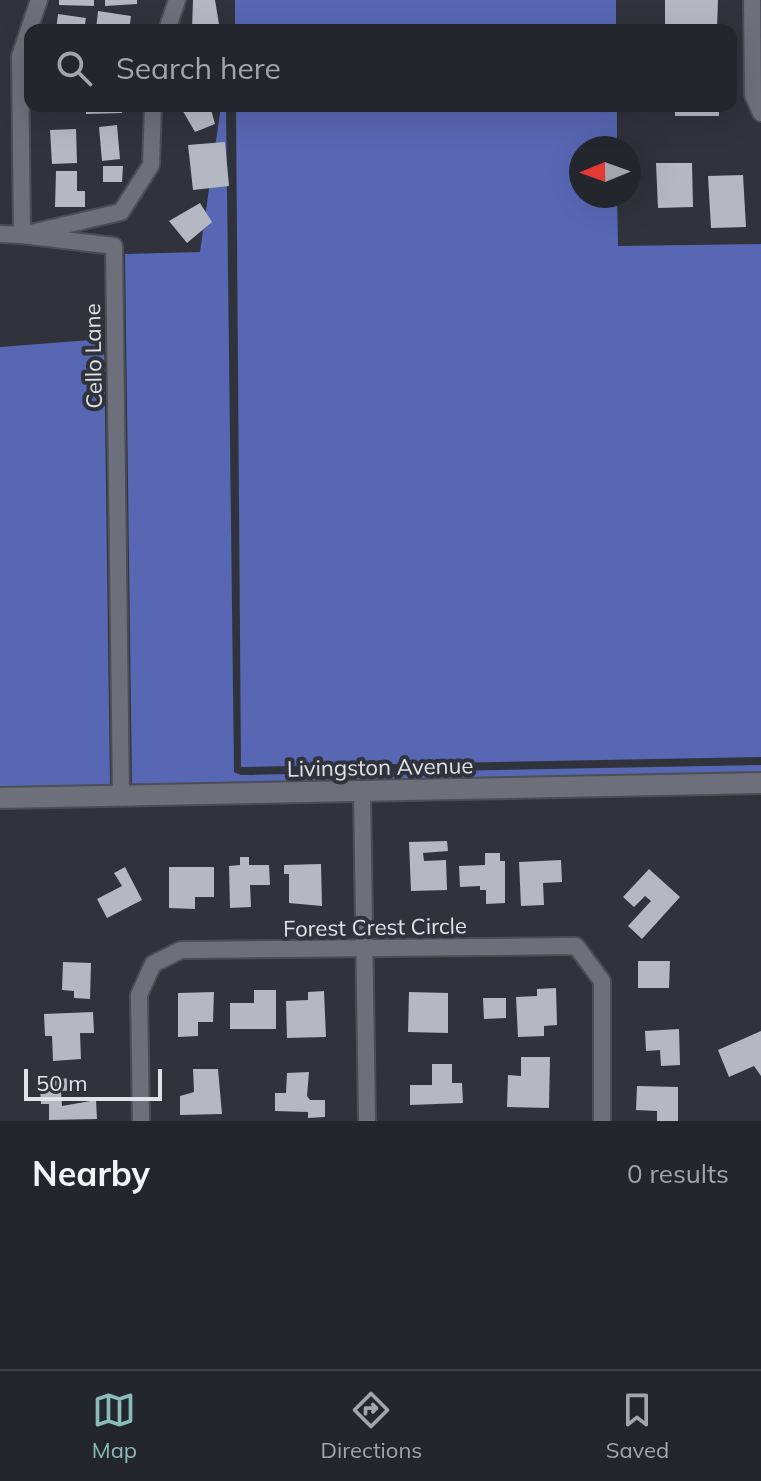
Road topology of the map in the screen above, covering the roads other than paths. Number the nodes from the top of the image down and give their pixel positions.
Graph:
1 (39, 0) edge
2 (177, 0) edge
3 (752, 0) edge
4 (31, 24) edge
5 (169, 24) edge
6 (24, 44) edge
7 (153, 112) edge
8 (761, 113) edge
9 (0, 234) edge
10 (22, 235) junction
11 (761, 783) edge
12 (362, 792) junction
13 (121, 797) junction
14 (0, 798) edge
15 (365, 950) junction
16 (141, 1121) edge
17 (367, 1121) edge
18 (602, 1121) edge

1 - 4 street
2 - 5 street
3 - 8 street
6 - 10 street
7 - 10 street
9 - 10 street
10 - 13 street, Cello Lane
11 - 12 street, Livingston Avenue
12 - 13 street, Livingston Avenue
12 - 15 street
13 - 14 street, Livingston Avenue
15 - 16 street, Forest Crest Circle
15 - 17 street
15 - 18 street, Forest Crest Circle

